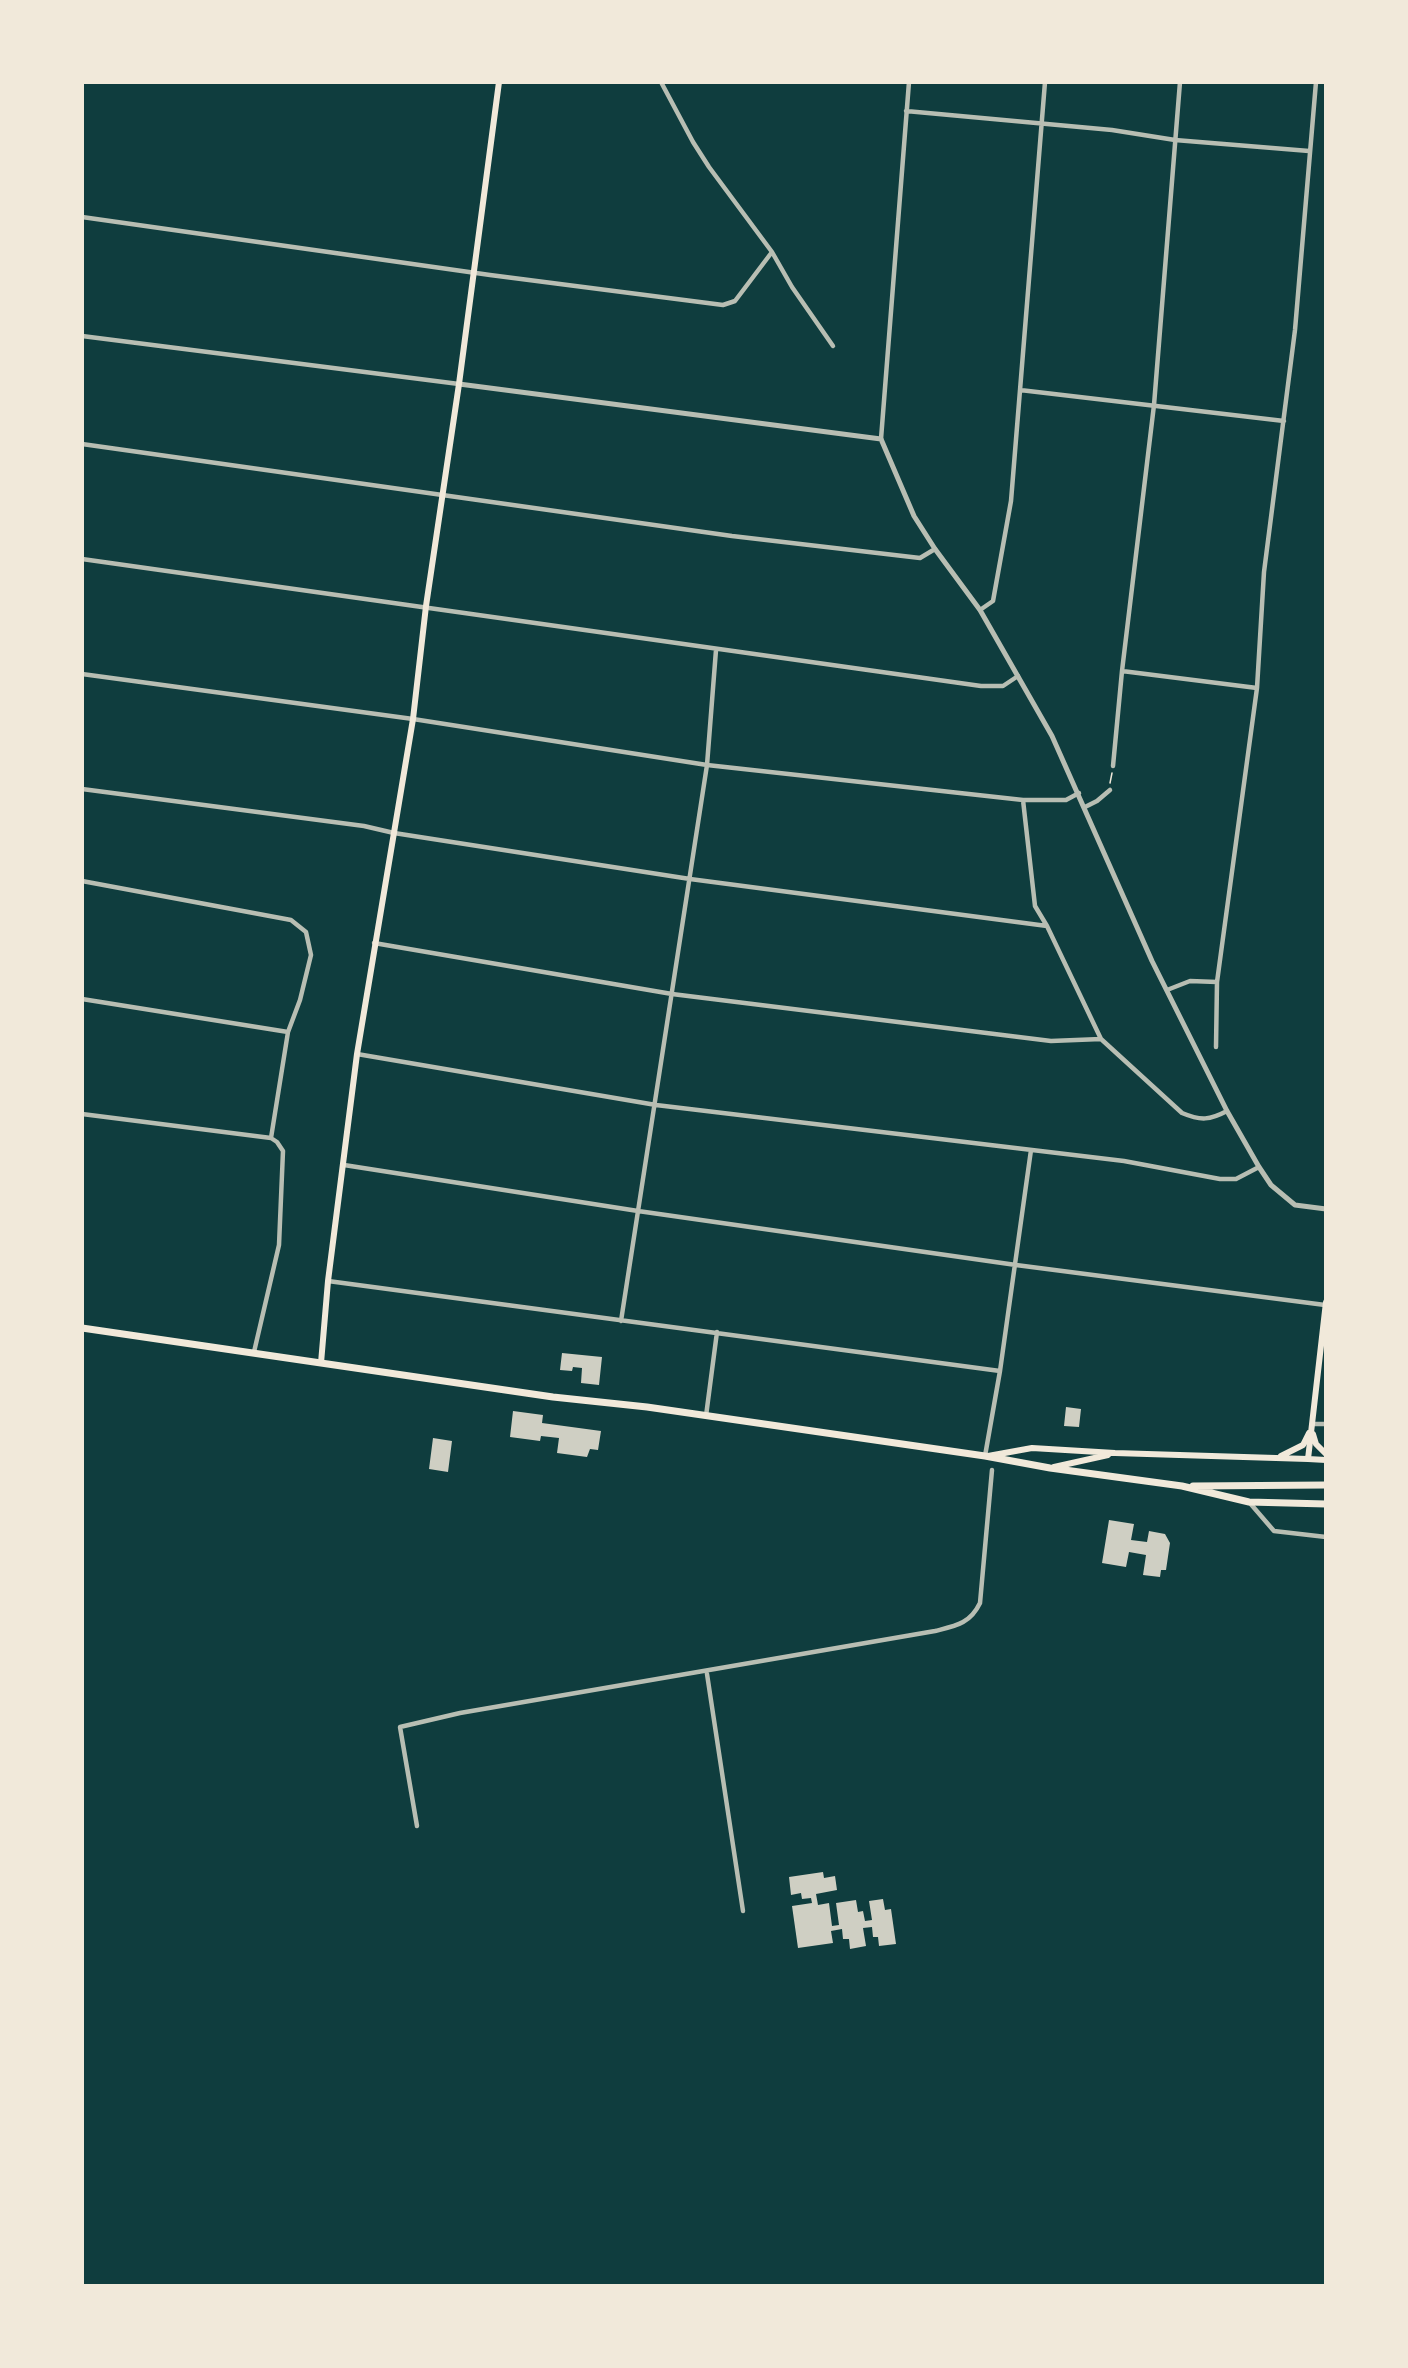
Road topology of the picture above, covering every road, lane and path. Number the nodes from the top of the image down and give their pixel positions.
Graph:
1 (499, 82) edge
2 (661, 82) edge
3 (909, 82) edge
4 (1045, 82) edge
5 (1180, 82) edge
6 (1316, 82) edge
7 (906, 111) junction
8 (1041, 124) junction
9 (1175, 140) junction
10 (1309, 151) junction
11 (82, 217) edge
12 (772, 252) junction
13 (473, 272) junction
14 (82, 336) edge
15 (833, 346) dead end
16 (459, 384) junction
17 (1020, 390) junction
18 (1154, 405) junction
19 (1284, 422) junction
20 (881, 439) junction
21 (82, 444) edge
22 (441, 494) junction
23 (934, 549) junction
24 (82, 559) edge
25 (426, 606) junction
26 (980, 610) junction
27 (716, 650) junction
28 (1122, 671) junction
29 (82, 674) edge
30 (1018, 676) junction
31 (1257, 688) junction
32 (413, 719) junction
33 (707, 765) junction
34 (1113, 766) joint
35 (82, 789) edge
36 (1110, 790) joint
37 (1078, 793) junction
38 (1023, 800) junction
39 (1085, 807) junction
40 (394, 833) junction
41 (690, 879) junction
42 (82, 881) edge
43 (1047, 926) junction
44 (374, 943) junction
45 (1217, 982) junction
46 (1167, 990) junction
47 (672, 994) junction
48 (82, 999) edge
49 (288, 1032) junction
50 (1101, 1039) junction
51 (1216, 1047) dead end
52 (357, 1054) junction
53 (656, 1105) junction
54 (1227, 1111) junction
55 (82, 1114) edge
56 (271, 1138) junction
57 (1031, 1150) junction
58 (344, 1165) junction
59 (1259, 1167) junction
60 (1326, 1209) edge
61 (638, 1211) junction
62 (1016, 1265) junction
63 (328, 1281) junction
64 (1325, 1303) edge
65 (621, 1321) junction
66 (82, 1328) edge
67 (717, 1332) junction
68 (254, 1352) junction
69 (321, 1363) junction
70 (1000, 1371) junction
71 (706, 1416) junction
72 (1326, 1424) edge
73 (1312, 1425) junction
74 (1115, 1453) junction
75 (1326, 1454) edge
76 (985, 1456) junction
77 (1266, 1458) junction
78 (1308, 1459) junction
79 (1326, 1460) edge
80 (1050, 1468) junction
81 (992, 1470) dead end
82 (1326, 1485) edge
83 (1182, 1486) junction
84 (1249, 1502) junction
85 (1326, 1504) edge
86 (1326, 1537) edge
87 (707, 1674) dead end
88 (417, 1826) dead end
89 (743, 1911) dead end

1 - 13 main road
2 - 12 street
3 - 7 street
4 - 8 street
5 - 9 street
6 - 10 street
7 - 8 street
7 - 20 street
8 - 9 street
8 - 17 street
9 - 10 street
9 - 18 street
10 - 19 street
11 - 13 street
12 - 13 street
12 - 15 street
13 - 16 main road
14 - 16 street
16 - 20 street
16 - 22 main road
17 - 18 street
17 - 26 street
18 - 19 street
18 - 28 street
19 - 31 street
20 - 23 street
21 - 22 street
22 - 23 street
22 - 25 main road
23 - 26 street
24 - 25 street
25 - 27 street
25 - 32 main road
26 - 30 street
27 - 30 street
27 - 33 street
28 - 31 street
28 - 34 street
29 - 32 street
30 - 37 street
31 - 45 street
32 - 33 street
32 - 40 main road
33 - 38 street
33 - 41 street
34 - 36 path
35 - 40 street
36 - 39 street
37 - 38 street
37 - 39 street
38 - 43 street
39 - 46 street
40 - 41 street
40 - 44 main road
41 - 43 street
41 - 47 street
42 - 49 street
43 - 50 street
44 - 47 street
44 - 52 main road
45 - 46 street
45 - 51 street
46 - 54 street
47 - 50 street
47 - 53 street
48 - 49 street
49 - 56 street
50 - 54 street
52 - 53 street
52 - 58 main road
53 - 57 street
53 - 61 street
54 - 59 street
55 - 56 street
56 - 68 street
57 - 59 street
57 - 62 street
58 - 61 street
58 - 63 main road
59 - 60 street
61 - 62 street
61 - 65 street
62 - 64 street
62 - 70 street
63 - 65 street
63 - 69 main road
64 - 73 main road
65 - 67 street
66 - 68 main road
67 - 70 street
67 - 71 street
68 - 69 main road
69 - 71 main road
70 - 76 street
71 - 76 main road
72 - 73 street
73 - 75 main road
73 - 77 main road
73 - 78 main road
74 - 76 main road
74 - 77 main road
74 - 80 main road
76 - 80 main road
77 - 78 main road
78 - 79 main road
80 - 83 main road
81 - 88 street
82 - 83 main road
83 - 84 main road
84 - 85 main road
84 - 86 street
87 - 89 street

